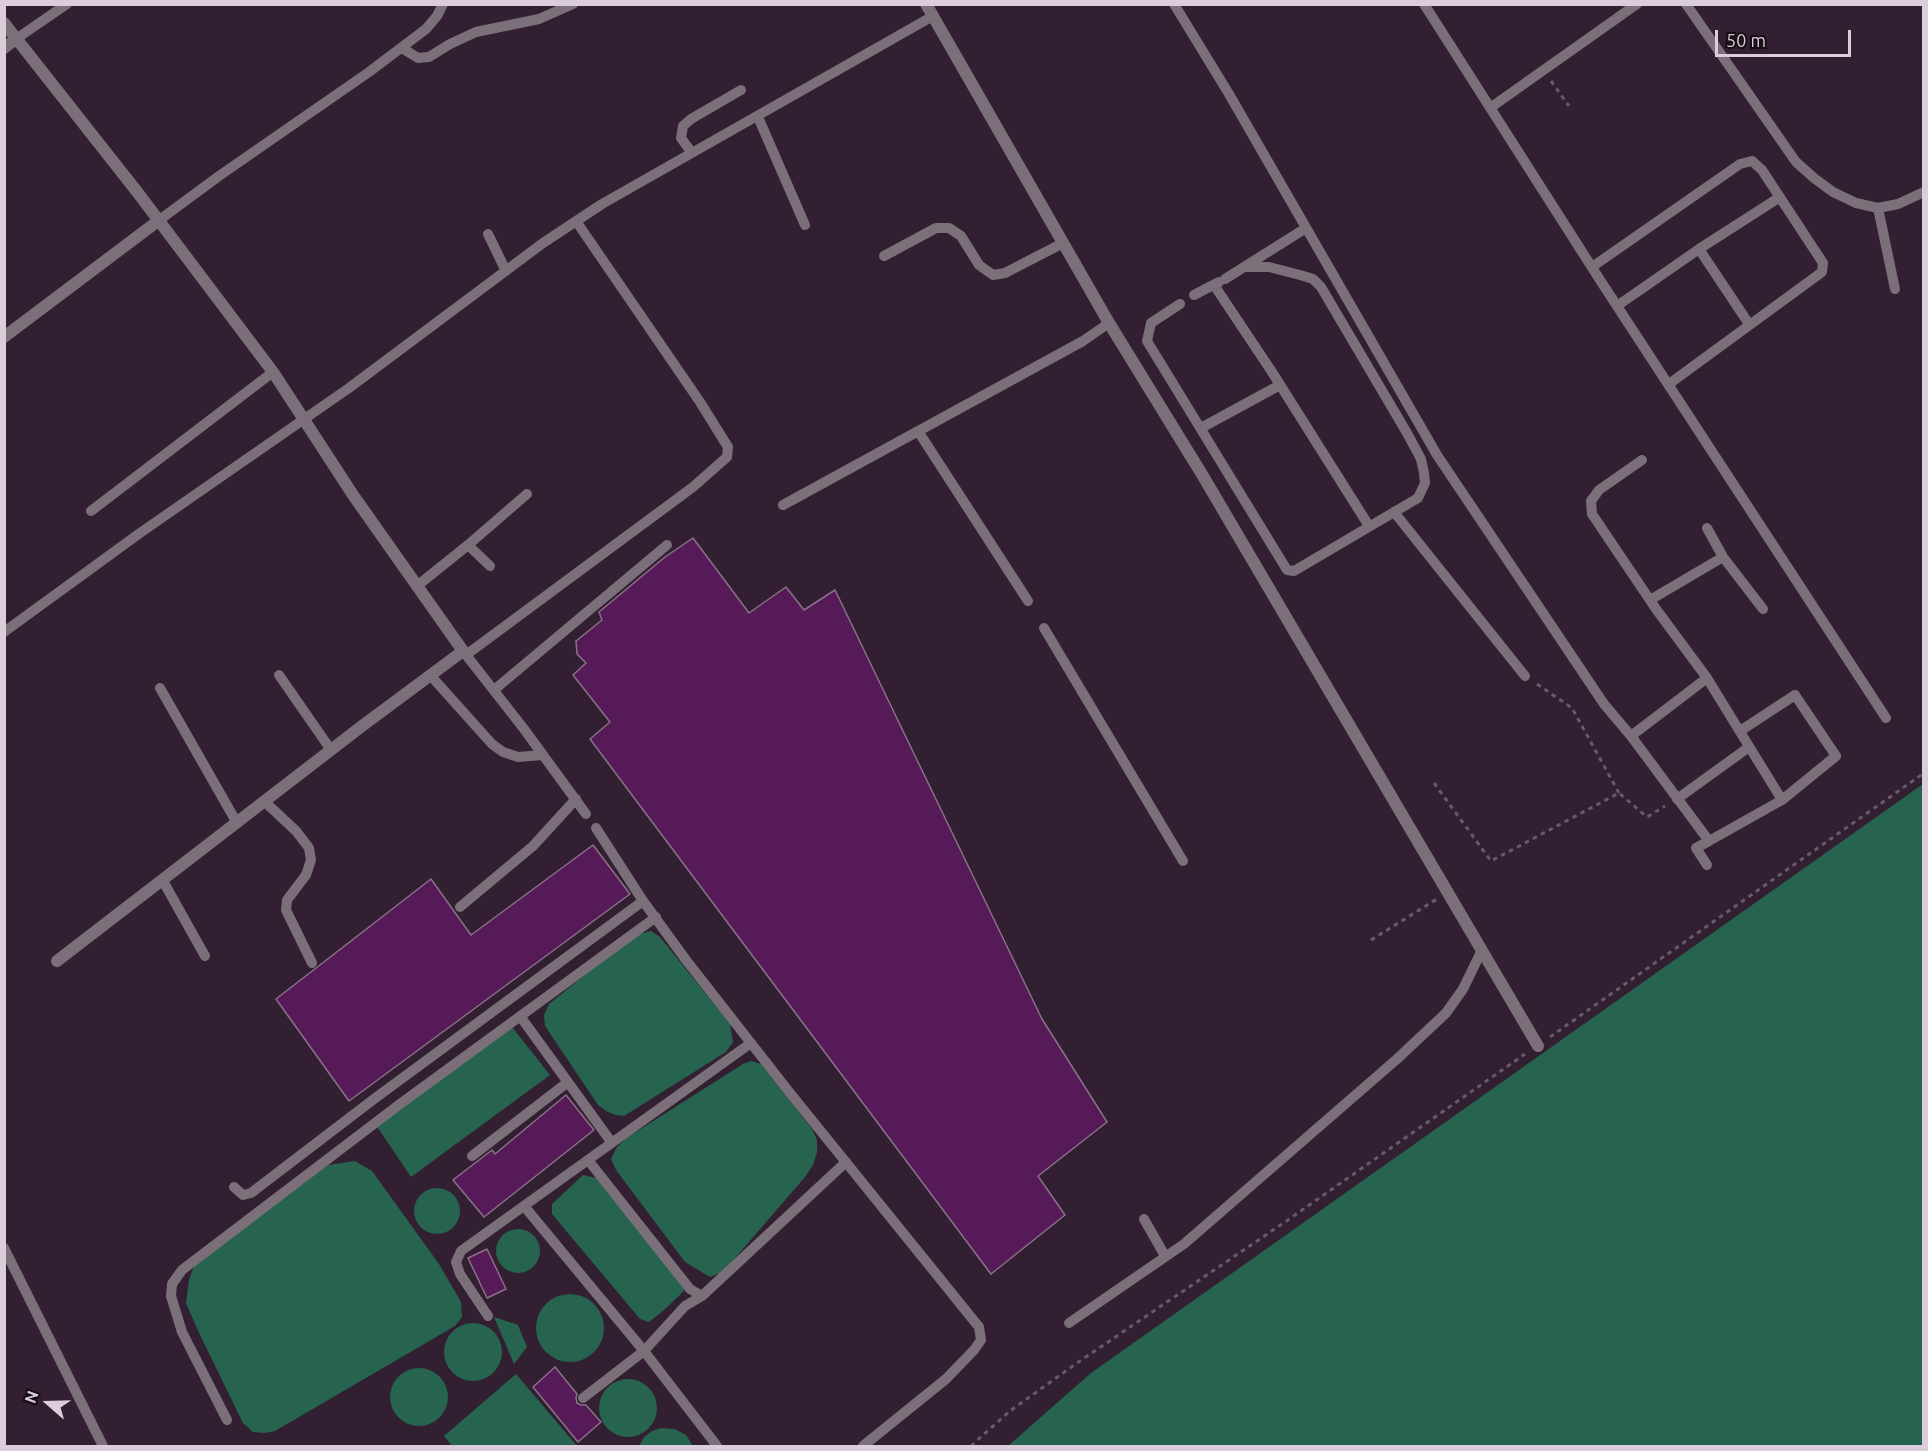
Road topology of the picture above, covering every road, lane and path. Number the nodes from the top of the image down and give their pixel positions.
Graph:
1 (67, 4) edge
2 (444, 4) edge
3 (573, 4) edge
4 (1174, 4) edge
5 (1424, 4) edge
6 (1637, 4) edge
7 (1686, 4) edge
8 (930, 10) edge
9 (4, 23) edge
10 (16, 39) junction
11 (4, 48) edge
12 (402, 48) junction
13 (1544, 70) junction
14 (741, 90) dead end
15 (1569, 106) dead end
16 (1490, 108) junction
17 (758, 117) junction
18 (692, 153) junction
19 (1923, 192) edge
20 (1780, 197) junction
21 (1878, 208) junction
22 (158, 221) junction
23 (576, 221) junction
24 (805, 225) dead end
25 (1306, 228) junction
26 (488, 234) dead end
27 (1063, 243) junction
28 (1699, 249) junction
29 (884, 256) dead end
30 (1245, 267) junction
31 (1592, 267) junction
32 (506, 271) junction
33 (1220, 282) junction
34 (1895, 289) dead end
35 (1194, 295) dead end
36 (1180, 304) dead end
37 (1617, 306) junction
38 (1109, 323) junction
39 (1749, 324) junction
40 (4, 337) edge
41 (273, 372) junction
42 (1669, 384) junction
43 (1280, 385) junction
44 (304, 420) junction
45 (1201, 428) junction
46 (918, 432) junction
47 (1642, 460) dead end
48 (527, 494) dead end
49 (783, 505) dead end
50 (91, 511) dead end
51 (1394, 512) junction
52 (1369, 526) junction
53 (1707, 528) dead end
54 (468, 545) junction
55 (667, 545) dead end
56 (1723, 557) junction
57 (490, 566) dead end
58 (417, 586) junction
59 (1650, 600) junction
60 (1028, 601) dead end
61 (1763, 609) dead end
62 (1044, 628) dead end
63 (4, 632) edge
64 (465, 653) junction
65 (279, 675) dead end
66 (431, 676) junction
67 (1525, 676) joint
68 (1707, 678) junction
69 (160, 688) dead end
70 (494, 690) junction
71 (1886, 718) dead end
72 (1740, 731) junction
73 (1631, 736) junction
74 (1749, 747) junction
75 (331, 750) junction
76 (543, 755) junction
77 (1923, 773) edge
78 (1434, 783) dead end
79 (1619, 793) junction
80 (576, 799) junction
81 (1677, 799) junction
82 (1782, 800) junction
83 (264, 801) junction
84 (586, 814) dead end
85 (237, 823) junction
86 (596, 828) dead end
87 (1709, 841) junction
88 (1183, 861) dead end
89 (1707, 865) dead end
90 (163, 881) junction
91 (1448, 892) junction
92 (643, 900) junction
93 (460, 907) dead end
94 (656, 917) junction
95 (1371, 940) dead end
96 (1482, 950) junction
97 (205, 956) dead end
98 (57, 961) dead end
99 (312, 963) dead end
100 (520, 1016) junction
101 (1534, 1041) junction
102 (751, 1043) junction
103 (568, 1082) junction
104 (612, 1143) junction
105 (472, 1156) dead end
106 (588, 1160) junction
107 (846, 1162) junction
108 (234, 1187) dead end
109 (524, 1206) junction
110 (1144, 1219) dead end
111 (4, 1248) edge
112 (1165, 1256) junction
113 (702, 1296) junction
114 (488, 1316) dead end
115 (1069, 1323) dead end
116 (644, 1351) junction
117 (583, 1398) dead end
118 (227, 1420) dead end
119 (103, 1446) edge
120 (717, 1446) edge
121 (863, 1446) edge
122 (971, 1446) edge

1 - 10 lane
2 - 12 lane
3 - 12 lane
4 - 25 lane
5 - 16 lane
6 - 13 lane
7 - 21 lane
8 - 17 lane
8 - 27 street
9 - 10 street
10 - 11 street
10 - 22 street
12 - 22 lane
13 - 15 path
13 - 16 lane
14 - 18 lane
16 - 31 lane
17 - 18 lane
17 - 24 lane
18 - 23 lane
19 - 21 lane
20 - 28 lane
20 - 31 lane
20 - 39 lane
21 - 34 lane
22 - 40 street
22 - 41 street
23 - 32 lane
23 - 64 lane
25 - 30 lane
25 - 73 lane
26 - 32 lane
27 - 29 lane
27 - 38 street
28 - 37 lane
28 - 39 lane
30 - 33 lane
30 - 51 lane
31 - 37 lane
32 - 44 lane
33 - 35 lane
33 - 43 lane
36 - 45 lane
37 - 42 lane
38 - 46 lane
38 - 91 street
39 - 42 lane
41 - 44 street
41 - 50 lane
42 - 71 lane
43 - 45 lane
43 - 52 lane
44 - 58 street
44 - 63 lane
45 - 52 lane
46 - 49 lane
46 - 60 lane
47 - 59 lane
48 - 54 lane
51 - 52 lane
51 - 67 lane
53 - 56 lane
54 - 57 lane
54 - 58 lane
55 - 70 lane
56 - 59 lane
56 - 61 lane
58 - 64 street
59 - 68 lane
62 - 88 lane
64 - 66 street
64 - 70 lane
65 - 75 lane
66 - 75 street
66 - 76 lane
67 - 79 path
68 - 72 lane
68 - 73 lane
69 - 85 lane
70 - 76 lane
72 - 74 lane
72 - 82 lane
73 - 81 lane
74 - 81 lane
74 - 82 lane
75 - 83 street
76 - 80 lane
77 - 101 path
78 - 79 path
79 - 81 path
80 - 84 lane
80 - 93 lane
81 - 87 lane
82 - 87 lane
83 - 85 street
83 - 99 lane
85 - 90 street
86 - 92 lane
87 - 89 lane
90 - 97 lane
90 - 98 street
91 - 95 path
91 - 96 street
92 - 94 lane
92 - 108 lane
94 - 100 lane
94 - 102 lane
96 - 101 street
96 - 112 lane
100 - 103 lane
100 - 118 lane
101 - 122 path
102 - 104 lane
102 - 107 lane
103 - 104 lane
103 - 105 lane
104 - 106 lane
106 - 109 lane
106 - 113 lane
107 - 113 lane
107 - 121 lane
109 - 114 lane
109 - 116 lane
110 - 112 lane
111 - 119 lane
112 - 115 lane
113 - 116 lane
116 - 117 lane
116 - 120 lane

